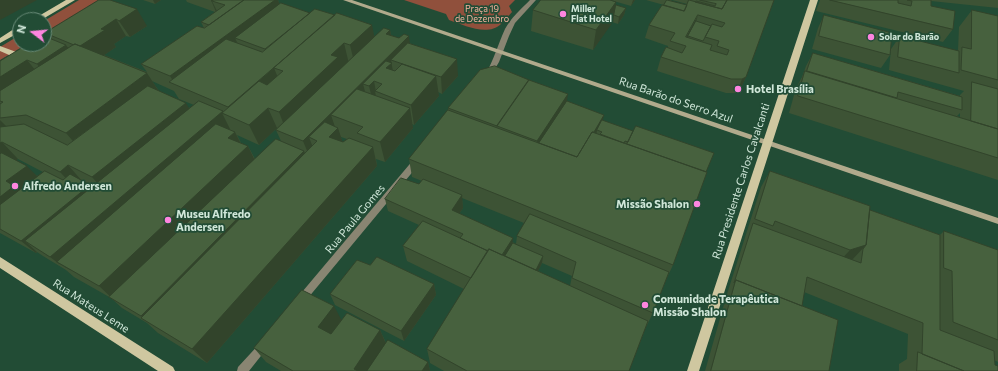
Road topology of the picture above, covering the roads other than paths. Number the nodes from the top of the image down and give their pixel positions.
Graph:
1 (71, 0) edge
2 (346, 0) edge
3 (533, 0) edge
4 (814, 0) edge
5 (50, 12) edge
6 (12, 34) edge
7 (0, 41) edge
8 (0, 48) edge
9 (501, 52) junction
10 (5, 61) edge
11 (481, 85) edge
12 (768, 143) junction
13 (425, 152) edge
14 (998, 221) edge
15 (0, 262) edge
16 (293, 310) edge
17 (273, 334) edge
18 (169, 371) edge
19 (242, 371) edge
20 (693, 371) edge

1 - 5 main road
2 - 9 main road, Rua Barão do Serro Azul
3 - 9 street
4 - 12 main road, Rua Presidente Carlos Cavalcanti
6 - 7 main road
8 - 10 main road
9 - 11 street
9 - 12 main road, Rua Barão do Serro Azul
12 - 14 main road, Rua Barão do Serro Azul
12 - 20 main road, Rua Presidente Carlos Cavalcanti
13 - 16 street, Rua Paula Gomes
15 - 18 main road, Rua Mateus Leme
17 - 19 street

